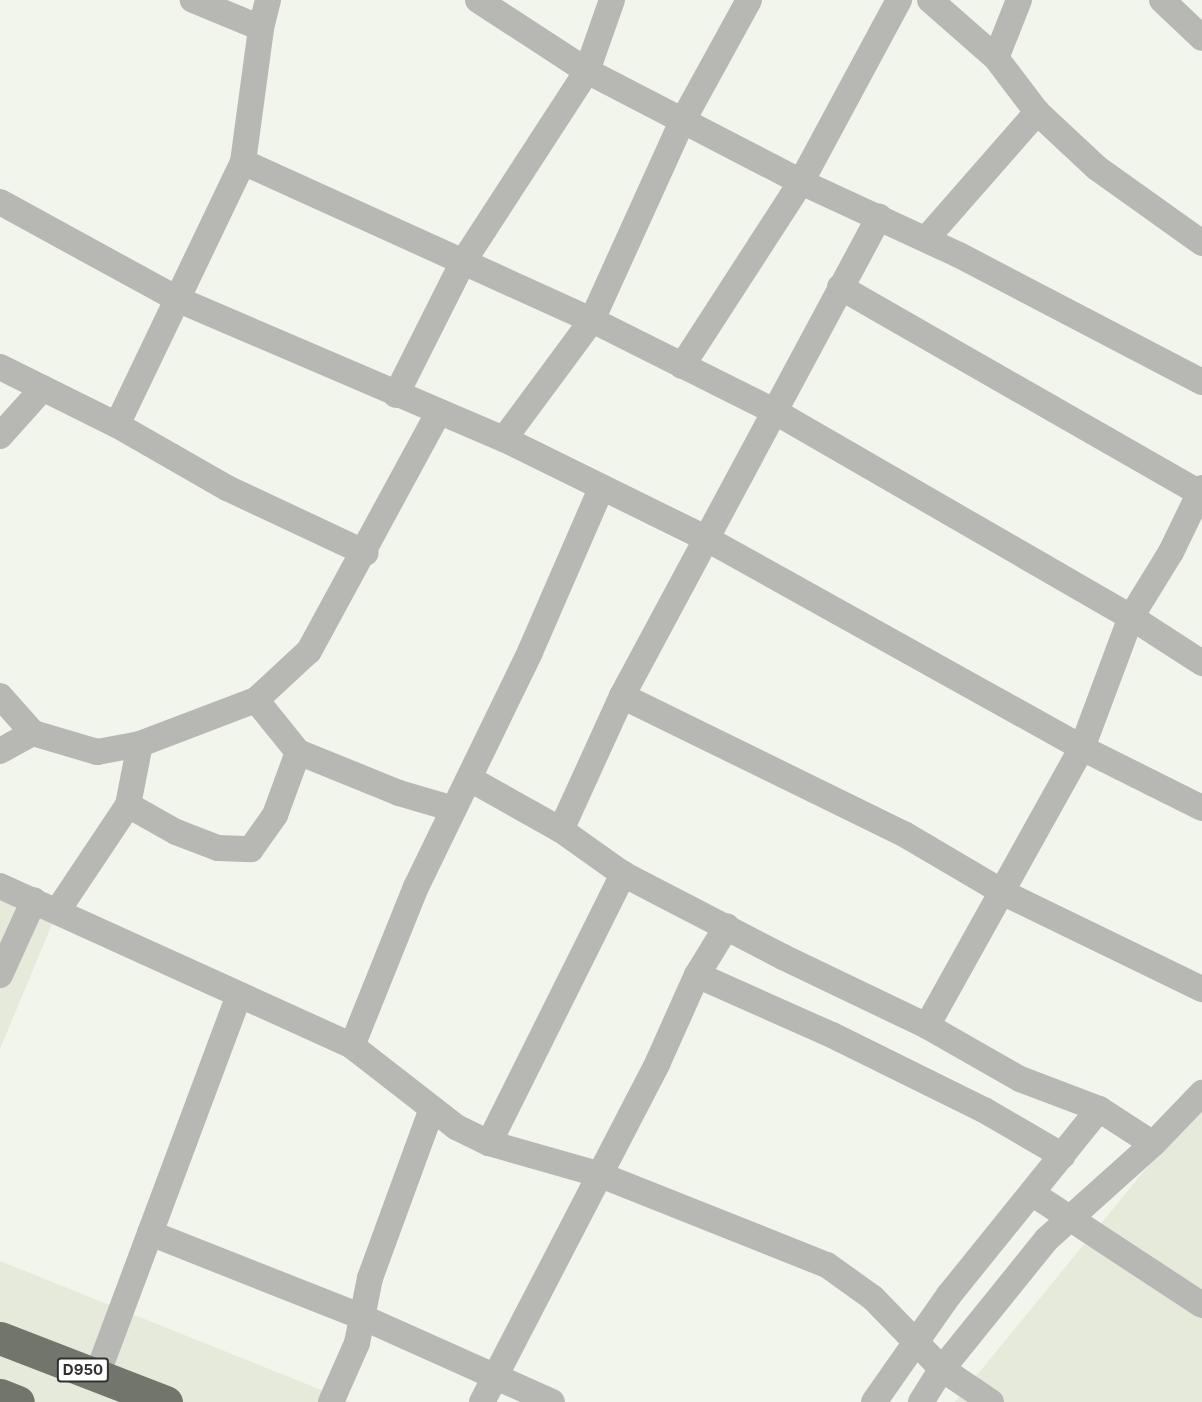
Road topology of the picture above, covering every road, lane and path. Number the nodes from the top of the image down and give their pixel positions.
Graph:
1 (193, 0) edge
2 (268, 0) edge
3 (478, 0) edge
4 (612, 0) edge
5 (749, 0) edge
6 (899, 0) edge
7 (930, 0) edge
8 (1019, 0) edge
9 (1162, 0) edge
10 (261, 28) junction
11 (1202, 38) edge
12 (996, 58) junction
13 (587, 71) junction
14 (1037, 112) junction
15 (682, 122) junction
16 (243, 162) junction
17 (801, 182) junction
18 (0, 202) edge
19 (879, 218) junction
20 (926, 239) junction
21 (1202, 243) edge
22 (463, 262) junction
23 (840, 287) junction
24 (179, 300) junction
25 (592, 320) junction
26 (682, 366) junction
27 (0, 367) edge
28 (1202, 382) edge
29 (43, 388) junction
30 (396, 395) junction
31 (772, 410) junction
32 (438, 413) junction
33 (117, 425) junction
34 (0, 436) edge
35 (504, 438) junction
36 (601, 489) junction
37 (1201, 490) edge
38 (707, 539) junction
39 (366, 553) junction
40 (1131, 617) junction
41 (1202, 663) edge
42 (0, 696) edge
43 (622, 696) junction
44 (256, 700) junction
45 (33, 733) junction
46 (140, 744) junction
47 (1082, 748) junction
48 (0, 751) edge
49 (298, 752) junction
50 (470, 778) junction
51 (128, 805) junction
52 (1202, 808) edge
53 (454, 809) junction
54 (561, 830) junction
55 (623, 874) junction
56 (0, 886) edge
57 (1004, 893) junction
58 (34, 900) junction
59 (58, 910) junction
60 (727, 926) junction
61 (0, 975) edge
62 (697, 975) junction
63 (1202, 989) edge
64 (239, 995) junction
65 (927, 1026) junction
66 (352, 1046) junction
67 (1202, 1093) edge
68 (432, 1109) junction
69 (1099, 1109) junction
70 (489, 1143) junction
71 (1153, 1144) junction
72 (1063, 1156) junction
73 (598, 1174) junction
74 (1033, 1194) junction
75 (1068, 1219) junction
76 (150, 1233) junction
77 (1202, 1305) edge
78 (362, 1317) junction
79 (0, 1338) edge
80 (915, 1344) junction
81 (942, 1370) junction
82 (97, 1375) junction
83 (496, 1375) junction
84 (0, 1395) edge
85 (18, 1402) edge
86 (166, 1402) edge
87 (331, 1402) edge
88 (482, 1402) edge
89 (552, 1402) edge
90 (874, 1402) edge
91 (921, 1402) edge
92 (991, 1402) edge

1 - 10 street
2 - 10 street
3 - 13 street
4 - 13 street
5 - 15 street
6 - 17 street
7 - 12 street
8 - 12 street
9 - 11 street
10 - 16 street
12 - 14 street
13 - 15 street
13 - 22 street
14 - 20 street
14 - 21 street
15 - 17 street
15 - 25 street
16 - 22 street
16 - 24 street
17 - 19 street
17 - 26 street
18 - 24 street
19 - 20 street
19 - 23 street
20 - 28 street
22 - 25 street
22 - 30 street
23 - 31 street
23 - 37 street
24 - 30 street
24 - 33 street
25 - 26 street
25 - 35 street
26 - 31 street
27 - 29 street
29 - 33 street
29 - 34 street
30 - 32 street
31 - 38 street
31 - 40 street
32 - 35 street
32 - 39 street
33 - 39 street
35 - 36 street
36 - 38 street
36 - 50 street
37 - 40 street
38 - 43 street
38 - 47 street
39 - 44 street
40 - 41 street
40 - 47 street
42 - 45 street
43 - 54 street
43 - 57 street
44 - 46 street
44 - 49 street
45 - 46 street
45 - 48 street
46 - 51 street
47 - 52 street
47 - 57 street
49 - 51 street
49 - 53 street
50 - 53 street
50 - 54 street
51 - 59 street
53 - 66 street
54 - 55 street
55 - 60 street
55 - 70 street
56 - 58 street
57 - 63 street
57 - 65 street
58 - 59 street
58 - 61 street
59 - 64 street
60 - 62 street
60 - 65 street
62 - 72 street
62 - 73 street
64 - 66 street
64 - 76 street
65 - 69 street
66 - 68 street
67 - 71 street
68 - 70 street
68 - 78 street
69 - 71 street
69 - 72 street
70 - 73 street
71 - 75 street
72 - 74 street
73 - 80 street
73 - 83 street
74 - 75 street
74 - 80 street
75 - 77 street
75 - 81 street
76 - 78 street
76 - 82 street
78 - 83 street
78 - 87 street
79 - 82 highway, D950
80 - 81 street
80 - 90 street
81 - 91 street
81 - 92 street
82 - 86 highway, D950
83 - 88 street
83 - 89 street
84 - 85 highway

